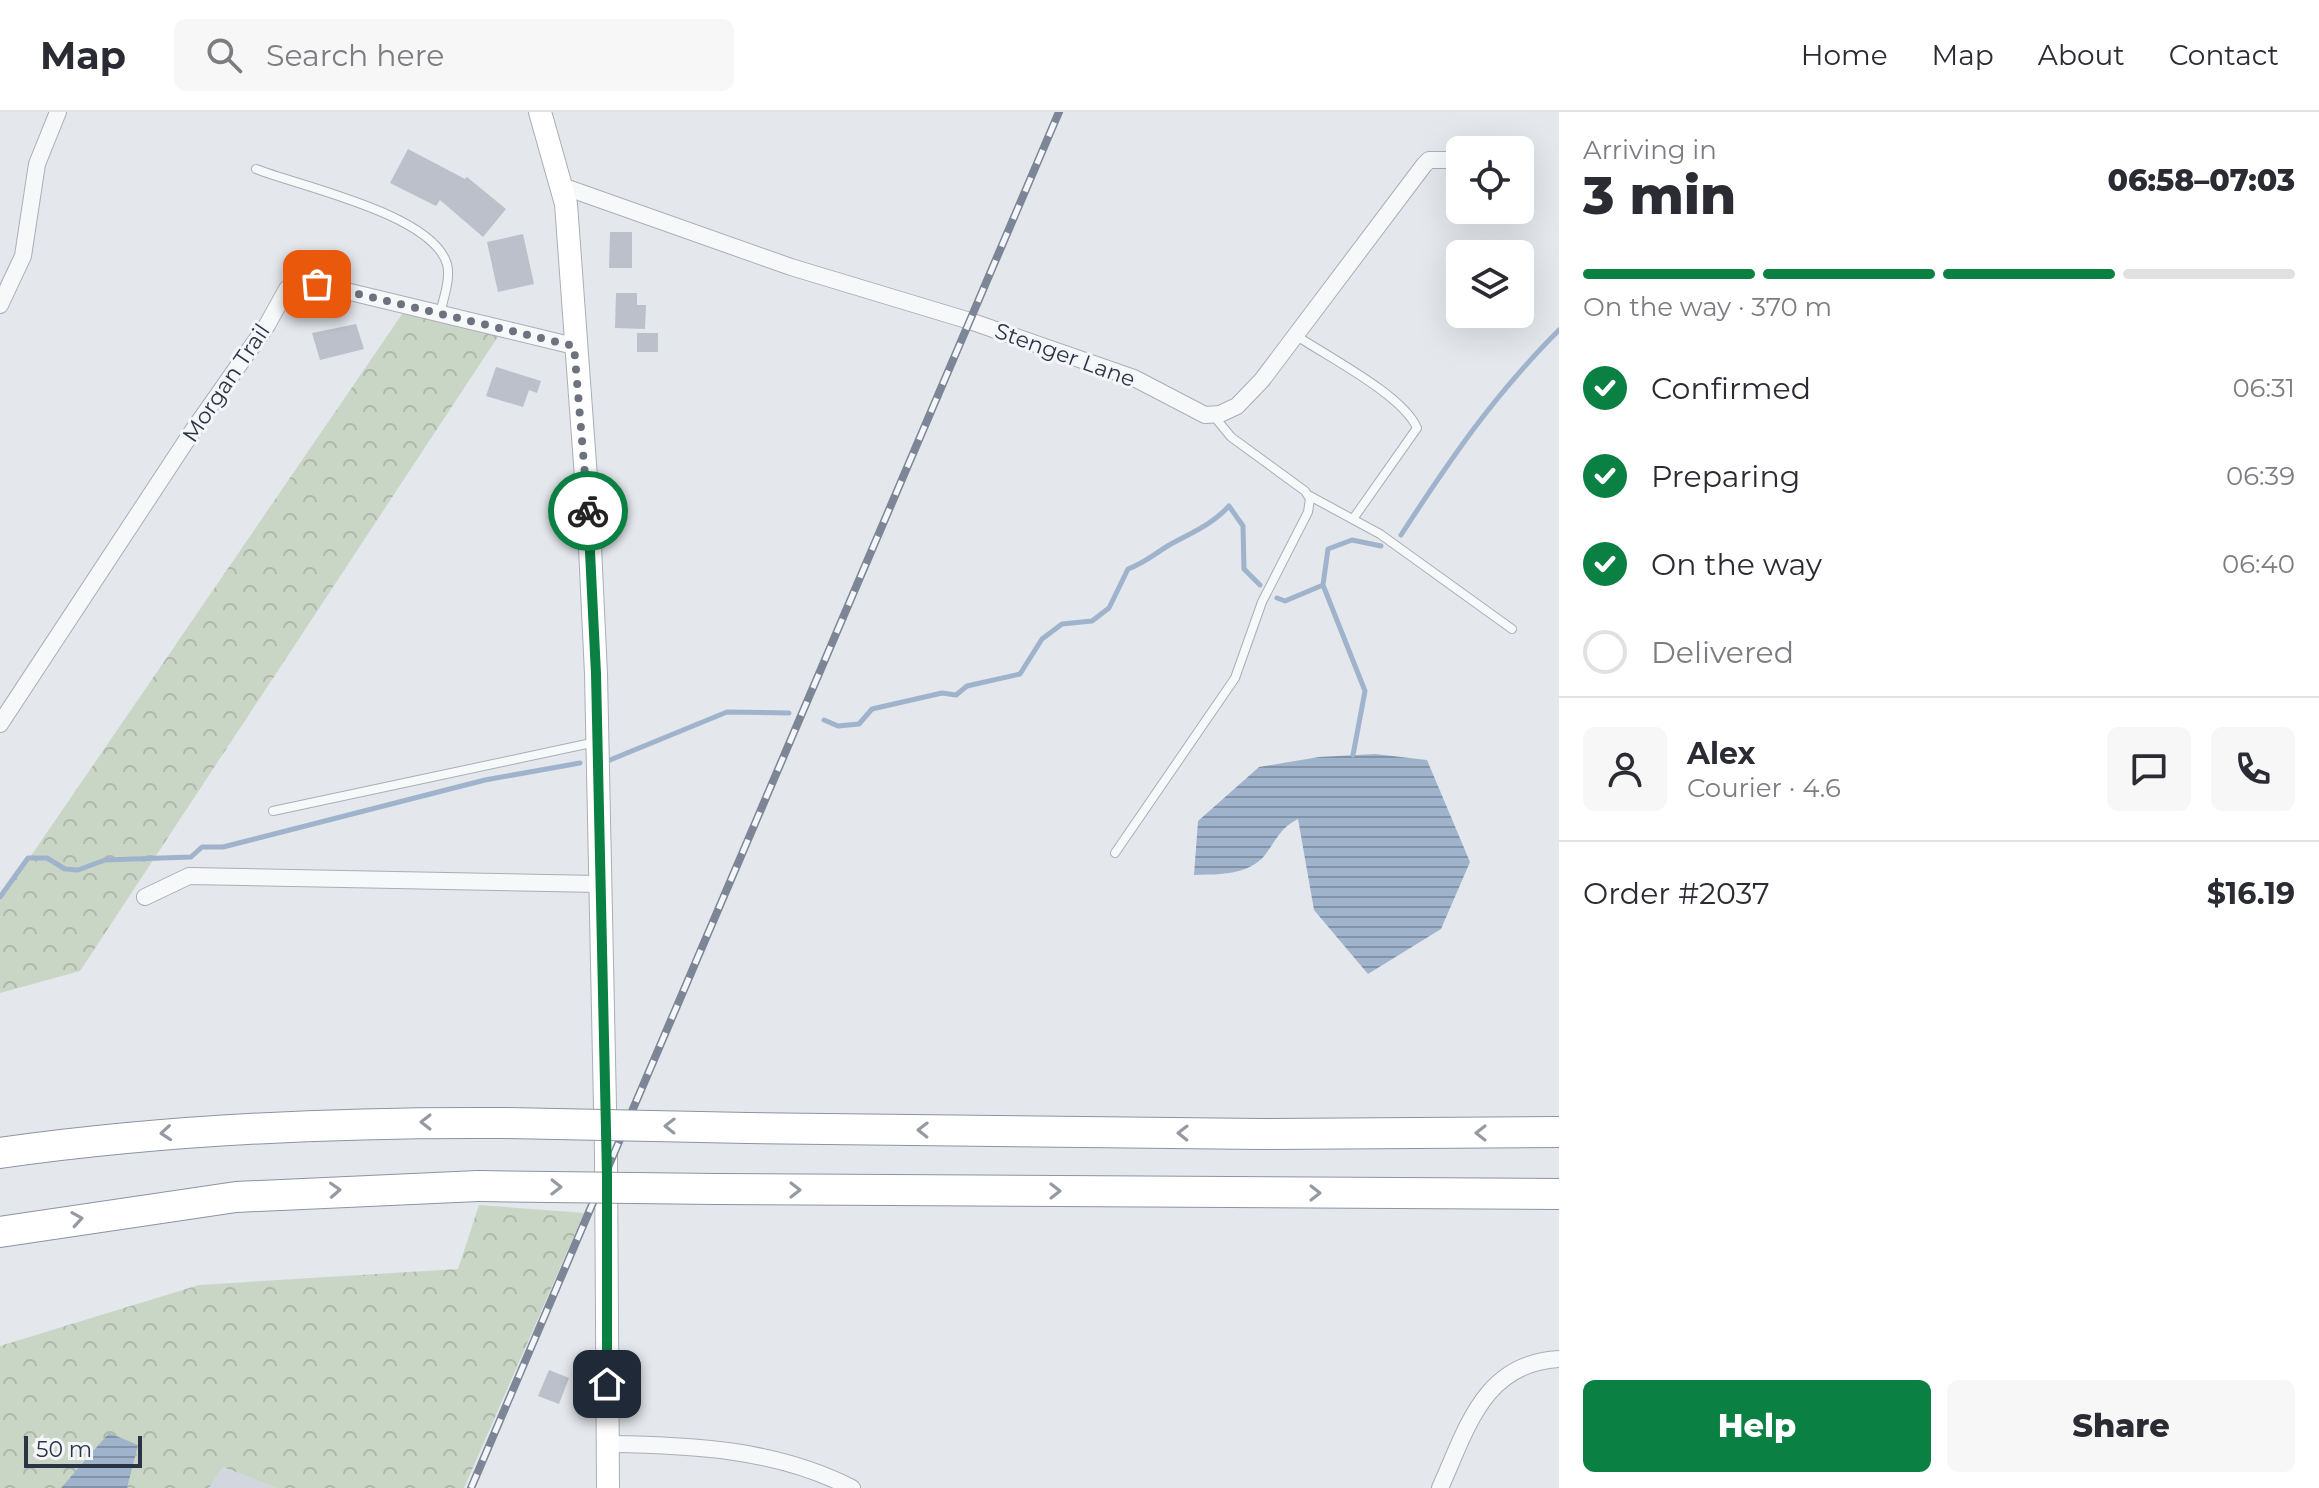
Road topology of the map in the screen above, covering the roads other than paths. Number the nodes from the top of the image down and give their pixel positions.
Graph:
1 (58, 112) edge
2 (540, 112) edge
3 (1446, 160) edge
4 (256, 169) dead end
5 (562, 186) junction
6 (5, 285) edge
7 (0, 305) edge
8 (440, 314) junction
9 (1297, 336) junction
10 (574, 346) junction
11 (1213, 415) junction
12 (1307, 494) junction
13 (1353, 519) junction
14 (1512, 629) dead end
15 (0, 724) edge
16 (597, 742) junction
17 (273, 811) dead end
18 (1115, 853) dead end
19 (599, 884) junction
20 (145, 897) dead end
21 (1559, 1132) edge
22 (0, 1153) edge
23 (1559, 1194) edge
24 (0, 1232) edge
25 (1559, 1359) edge
26 (609, 1444) junction
27 (608, 1488) edge
28 (852, 1488) edge
29 (1440, 1488) edge

1 - 6 street
2 - 5 street
3 - 9 street
4 - 8 lane
5 - 10 street
5 - 11 street, Stenger Lane
6 - 7 street
8 - 10 street, Morgan Trail
8 - 15 street, Morgan Trail
9 - 11 street
9 - 13 lane
10 - 16 street
11 - 12 lane
12 - 13 lane
12 - 18 lane
13 - 14 lane
16 - 17 lane
16 - 19 street
19 - 20 street
19 - 26 street
21 -> 22 highway, bridge
24 -> 23 highway, bridge
25 - 29 street
26 - 27 street
26 - 28 street

